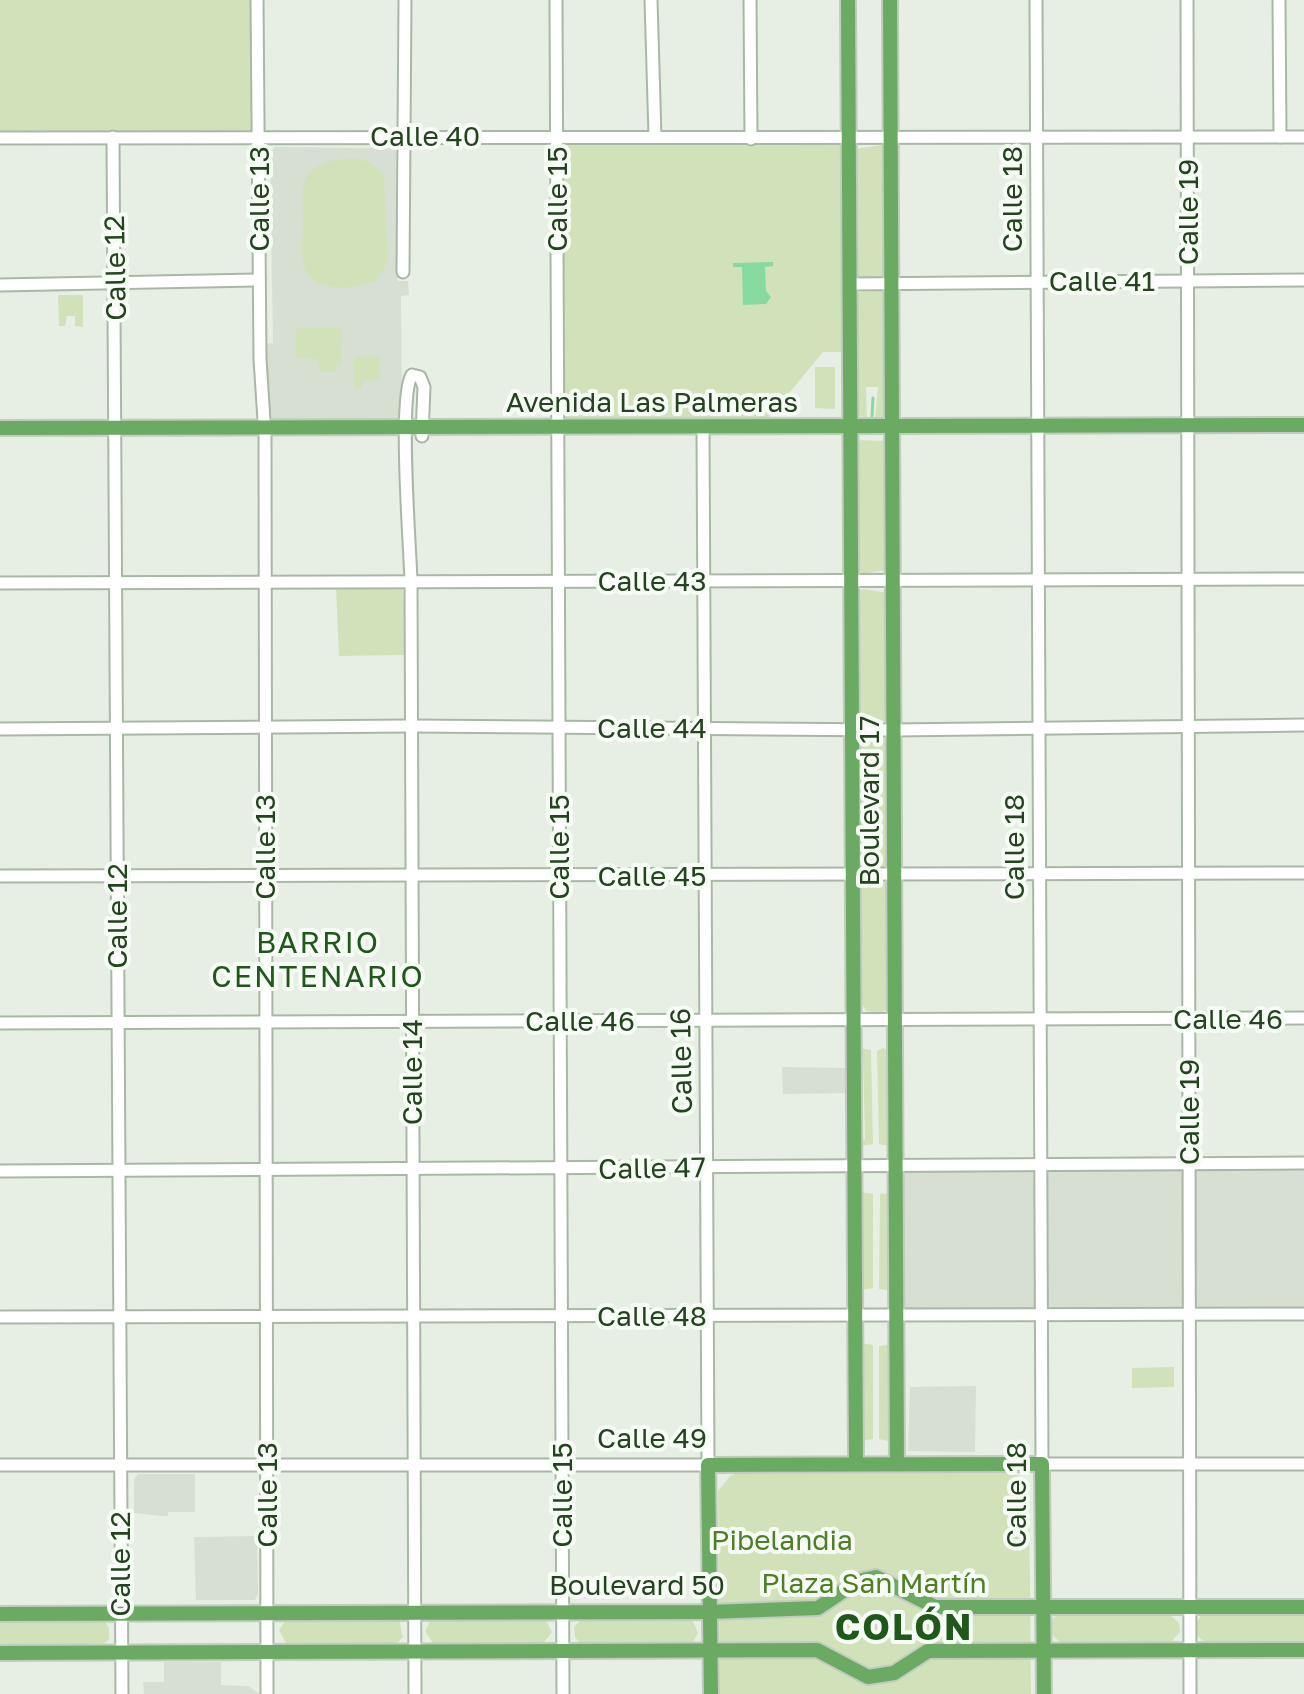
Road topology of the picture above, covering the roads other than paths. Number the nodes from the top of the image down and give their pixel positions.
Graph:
1 (257, 0) edge
2 (405, 0) edge
3 (556, 0) edge
4 (651, 0) edge
5 (750, 0) edge
6 (848, 0) edge
7 (890, 0) edge
8 (1036, 0) edge
9 (1187, 0) edge
10 (1279, 0) edge
11 (258, 135) junction
12 (402, 136) junction
13 (655, 136) junction
14 (113, 137) junction
15 (557, 137) junction
16 (889, 137) junction
17 (1188, 137) junction
18 (1280, 137) junction
19 (1304, 137) edge
20 (0, 138) edge
21 (1037, 138) junction
22 (751, 139) junction
23 (849, 139) junction
24 (403, 272) dead end
25 (259, 280) junction
26 (1189, 280) junction
27 (1304, 280) edge
28 (1039, 281) junction
29 (891, 283) junction
30 (116, 284) junction
31 (851, 284) junction
32 (0, 285) edge
33 (1304, 425) edge
34 (0, 428) edge
35 (1038, 429) junction
36 (1186, 429) junction
37 (703, 431) junction
38 (852, 431) junction
39 (406, 432) junction
40 (422, 432) junction
41 (558, 432) junction
42 (893, 432) junction
43 (118, 433) junction
44 (264, 433) junction
45 (1304, 433) edge
46 (0, 437) edge
47 (1039, 579) junction
48 (1187, 579) junction
49 (1304, 579) edge
50 (705, 580) junction
51 (263, 581) junction
52 (411, 581) junction
53 (557, 581) junction
54 (851, 581) junction
55 (117, 582) junction
56 (895, 582) junction
57 (0, 583) edge
58 (1187, 725) junction
59 (1304, 725) edge
60 (410, 726) junction
61 (1039, 726) junction
62 (265, 728) junction
63 (705, 728) junction
64 (0, 729) edge
65 (118, 729) junction
66 (560, 729) junction
67 (851, 730) junction
68 (894, 730) junction
69 (1304, 873) edge
70 (1040, 874) junction
71 (1188, 874) junction
72 (265, 875) junction
73 (411, 875) junction
74 (0, 876) edge
75 (117, 876) junction
76 (558, 876) junction
77 (706, 876) junction
78 (851, 876) junction
79 (895, 876) junction
80 (1304, 1018) edge
81 (1040, 1019) junction
82 (1189, 1019) junction
83 (706, 1020) junction
84 (893, 1020) junction
85 (412, 1021) junction
86 (559, 1021) junction
87 (851, 1021) junction
88 (0, 1023) edge
89 (117, 1023) junction
90 (265, 1023) junction
91 (1304, 1163) edge
92 (1189, 1164) junction
93 (708, 1167) junction
94 (853, 1167) junction
95 (1043, 1167) junction
96 (895, 1168) junction
97 (118, 1169) junction
98 (559, 1169) junction
99 (266, 1170) junction
100 (413, 1170) junction
101 (0, 1171) edge
102 (854, 1314) junction
103 (1041, 1314) junction
104 (1190, 1314) junction
105 (1304, 1314) edge
106 (895, 1315) junction
107 (268, 1316) junction
108 (562, 1316) junction
109 (707, 1316) junction
110 (0, 1317) edge
111 (119, 1317) junction
112 (415, 1318) junction
113 (266, 1464) junction
114 (414, 1464) junction
115 (561, 1464) junction
116 (856, 1464) junction
117 (897, 1464) junction
118 (1042, 1464) junction
119 (1189, 1464) junction
120 (1304, 1464) edge
121 (0, 1465) edge
122 (120, 1465) junction
123 (708, 1465) junction
124 (1043, 1607) junction
125 (1190, 1607) junction
126 (1304, 1607) edge
127 (563, 1611) junction
128 (267, 1612) junction
129 (415, 1612) junction
130 (709, 1612) junction
131 (0, 1614) edge
132 (120, 1614) junction
133 (562, 1650) junction
134 (1304, 1650) edge
135 (710, 1651) junction
136 (267, 1652) junction
137 (1189, 1652) junction
138 (0, 1653) edge
139 (122, 1653) junction
140 (415, 1653) junction
141 (1043, 1653) junction
142 (122, 1694) edge
143 (267, 1694) edge
144 (415, 1694) edge
145 (563, 1694) edge
146 (711, 1694) edge
147 (1044, 1694) edge
148 (1190, 1694) edge

1 - 11 street, Calle 13
2 - 12 street
3 - 15 street, Calle 15
4 - 13 street
5 - 22 street
6 - 23 main road, Boulevard 17
7 - 16 main road, Boulevard 17
8 - 21 street, Calle 18
9 - 17 street, Calle 19
10 - 18 street
11 - 12 street, Calle 40
11 - 14 street, Calle 40
11 - 25 street, Calle 13
12 - 15 street, Calle 40
12 - 24 street
13 - 15 street, Calle 40
13 - 22 street, Calle 40
14 - 20 street, Calle 40
14 - 30 street, Calle 12
15 - 41 street, Calle 15
16 - 21 street
16 - 23 street, Calle 40
16 - 29 main road, Boulevard 17
17 - 18 street
17 - 21 street
17 - 26 street, Calle 19
18 - 19 street
21 - 28 street, Calle 18
22 - 23 street, Calle 40
23 - 31 main road, Boulevard 17
25 - 30 street
25 - 44 street, Calle 13
26 - 27 street, Calle 41
26 - 28 street, Calle 41
26 - 36 street, Calle 19
28 - 29 street, Calle 41
28 - 35 street, Calle 18
29 - 31 street, Calle 41
29 - 42 main road, Boulevard 17
30 - 32 street
30 - 43 street, Calle 12
31 - 38 main road, Boulevard 17
33 - 36 main road, Avenida Las Palmeras
34 - 43 main road, Avenida Las Palmeras
35 - 36 main road, Avenida Las Palmeras
35 - 42 main road, Avenida Las Palmeras
35 - 47 street, Calle 18
36 - 45 main road, Avenida Las Palmeras
36 - 48 street, Calle 19
37 - 38 main road, Avenida Las Palmeras
37 - 41 main road, Avenida Las Palmeras
37 - 50 street, Calle 16
38 - 42 main road, Avenida Las Palmeras
38 - 54 main road, Boulevard 17
39 - 40 main road, Avenida Las Palmeras
39 - 40 street, Calle 14
39 - 44 main road, Avenida Las Palmeras
39 - 52 street, Calle 14
40 - 41 main road, Avenida Las Palmeras
41 - 53 street, Calle 15
42 - 56 main road, Boulevard 17
43 - 44 main road, Avenida Las Palmeras
43 - 46 main road, Avenida Las Palmeras
43 - 55 street, Calle 12
44 - 51 street, Calle 13
47 - 48 street, Calle 43
47 - 56 street, Calle 43
47 - 61 street, Calle 18
48 - 49 street, Calle 43
48 - 58 street, Calle 19
50 - 53 street, Calle 43
50 - 54 street, Calle 43
50 - 63 street, Calle 16
51 - 52 street, Calle 43
51 - 55 street, Calle 43
51 - 62 street, Calle 13
52 - 53 street, Calle 43
52 - 60 street, Calle 14
53 - 66 street, Calle 15
54 - 56 street, Calle 43
54 - 67 main road, Boulevard 17
55 - 57 street, Calle 43
55 - 65 street, Calle 12
56 - 68 main road, Boulevard 17
58 - 59 street, Calle 44
58 - 61 street, Calle 44
58 - 71 street, Calle 19
60 - 62 street, Calle 44
60 - 66 street, Calle 44
60 - 73 street, Calle 14
61 - 68 street, Calle 44
61 - 70 street, Calle 18
62 - 65 street, Calle 44
62 - 72 street, Calle 13
63 - 66 street, Calle 44
63 - 67 street, Calle 44
63 - 77 street, Calle 16
64 - 65 street, Calle 44
65 - 75 street, Calle 12
66 - 76 street, Calle 15
67 - 68 street, Calle 44
67 - 78 main road, Boulevard 17
68 - 79 main road, Boulevard 17
69 - 71 street, Calle 45
70 - 71 street, Calle 45
70 - 79 street, Calle 45
70 - 81 street, Calle 18
71 - 82 street, Calle 19
72 - 73 street, Calle 45
72 - 75 street, Calle 45
72 - 90 street, Calle 13
73 - 76 street, Calle 45
73 - 85 street, Calle 14
74 - 75 street, Calle 45
75 - 89 street, Calle 12
76 - 77 street, Calle 45
76 - 86 street, Calle 15
77 - 78 street, Calle 45
77 - 83 street, Calle 16
78 - 79 street, Calle 45
78 - 87 main road, Boulevard 17
79 - 84 main road, Boulevard 17
80 - 82 street, Calle 46
81 - 82 street, Calle 46
81 - 84 street, Calle 46
81 - 95 street, Calle 18
82 - 92 street, Calle 19
83 - 86 street, Calle 46
83 - 87 street, Calle 46
83 - 93 street, Calle 16
84 - 87 street, Calle 46
84 - 96 main road, Boulevard 17
85 - 86 street, Calle 46
85 - 90 street, Calle 46
85 - 100 street, Calle 14
86 - 98 street, Calle 15
87 - 94 main road, Boulevard 17
88 - 89 street, Calle 46
89 - 90 street, Calle 46
89 - 97 street, Calle 12
90 - 99 street, Calle 13
91 - 92 street, Calle 47
92 - 95 street, Calle 47
92 - 104 street, Calle 19
93 - 94 street, Calle 47
93 - 98 street, Calle 47
93 - 109 street, Calle 16
94 - 96 street, Calle 47
94 - 102 main road, Boulevard 17
95 - 96 street, Calle 47
95 - 103 street, Calle 18
96 - 106 main road, Boulevard 17
97 - 99 street, Calle 47
97 - 101 street, Calle 47
97 - 111 street, Calle 12
98 - 100 street, Calle 47
98 - 108 street, Calle 15
99 - 100 street, Calle 47
99 - 107 street, Calle 13
100 - 112 street, Calle 14
102 - 106 street, Calle 48
102 - 109 street, Calle 48
102 - 116 main road, Boulevard 17
103 - 104 street, Calle 48
103 - 106 street, Calle 48
103 - 118 street, Calle 18
104 - 105 street, Calle 48
104 - 119 street, Calle 19
106 - 117 main road, Boulevard 17
107 - 111 street, Calle 48
107 - 112 street, Calle 48
107 - 113 street, Calle 13
108 - 109 street, Calle 48
108 - 112 street, Calle 48
108 - 115 street, Calle 15
109 - 123 street, Calle 16
110 - 111 street, Calle 48
111 - 122 street, Calle 12
112 - 114 street, Calle 14
113 - 114 street, Calle 49
113 - 122 street, Calle 49
113 - 128 street, Calle 13
114 - 115 street, Calle 49
114 - 129 street, Calle 14
115 - 123 street, Calle 49
115 - 127 street, Calle 15
116 - 117 main road, Calle 49
116 - 123 main road, Calle 49
117 - 118 main road, Calle 49
118 - 119 street, Calle 49
118 - 124 main road, Calle 18
119 - 120 street, Calle 49
119 - 125 street, Calle 19
121 - 122 street, Calle 49
122 - 132 street, Calle 12
123 - 130 main road, Calle 16
124 - 125 main road, Boulevard 50
124 - 130 main road, Boulevard 50
124 - 141 main road, Calle 18
125 - 126 main road, Boulevard 50
125 - 137 street, Calle 19
127 - 129 main road, Boulevard 50
127 - 130 main road, Boulevard 50
127 - 133 street, Calle 15
128 - 129 main road, Boulevard 50
128 - 132 main road, Boulevard 50
128 - 136 street, Calle 13
129 - 140 street, Calle 14
130 - 135 main road, Calle 16
131 - 132 main road, Boulevard 50
132 - 139 street, Calle 12
133 - 135 main road
133 - 140 main road
133 - 145 street, Calle 15
134 - 137 main road
135 - 141 main road
135 - 146 main road, Calle 16
136 - 139 main road
136 - 140 main road
136 - 143 street, Calle 13
137 - 141 main road
137 - 148 street, Calle 19
138 - 139 main road
139 - 142 street, Calle 12
140 - 144 street, Calle 14
141 - 147 main road, Calle 18

